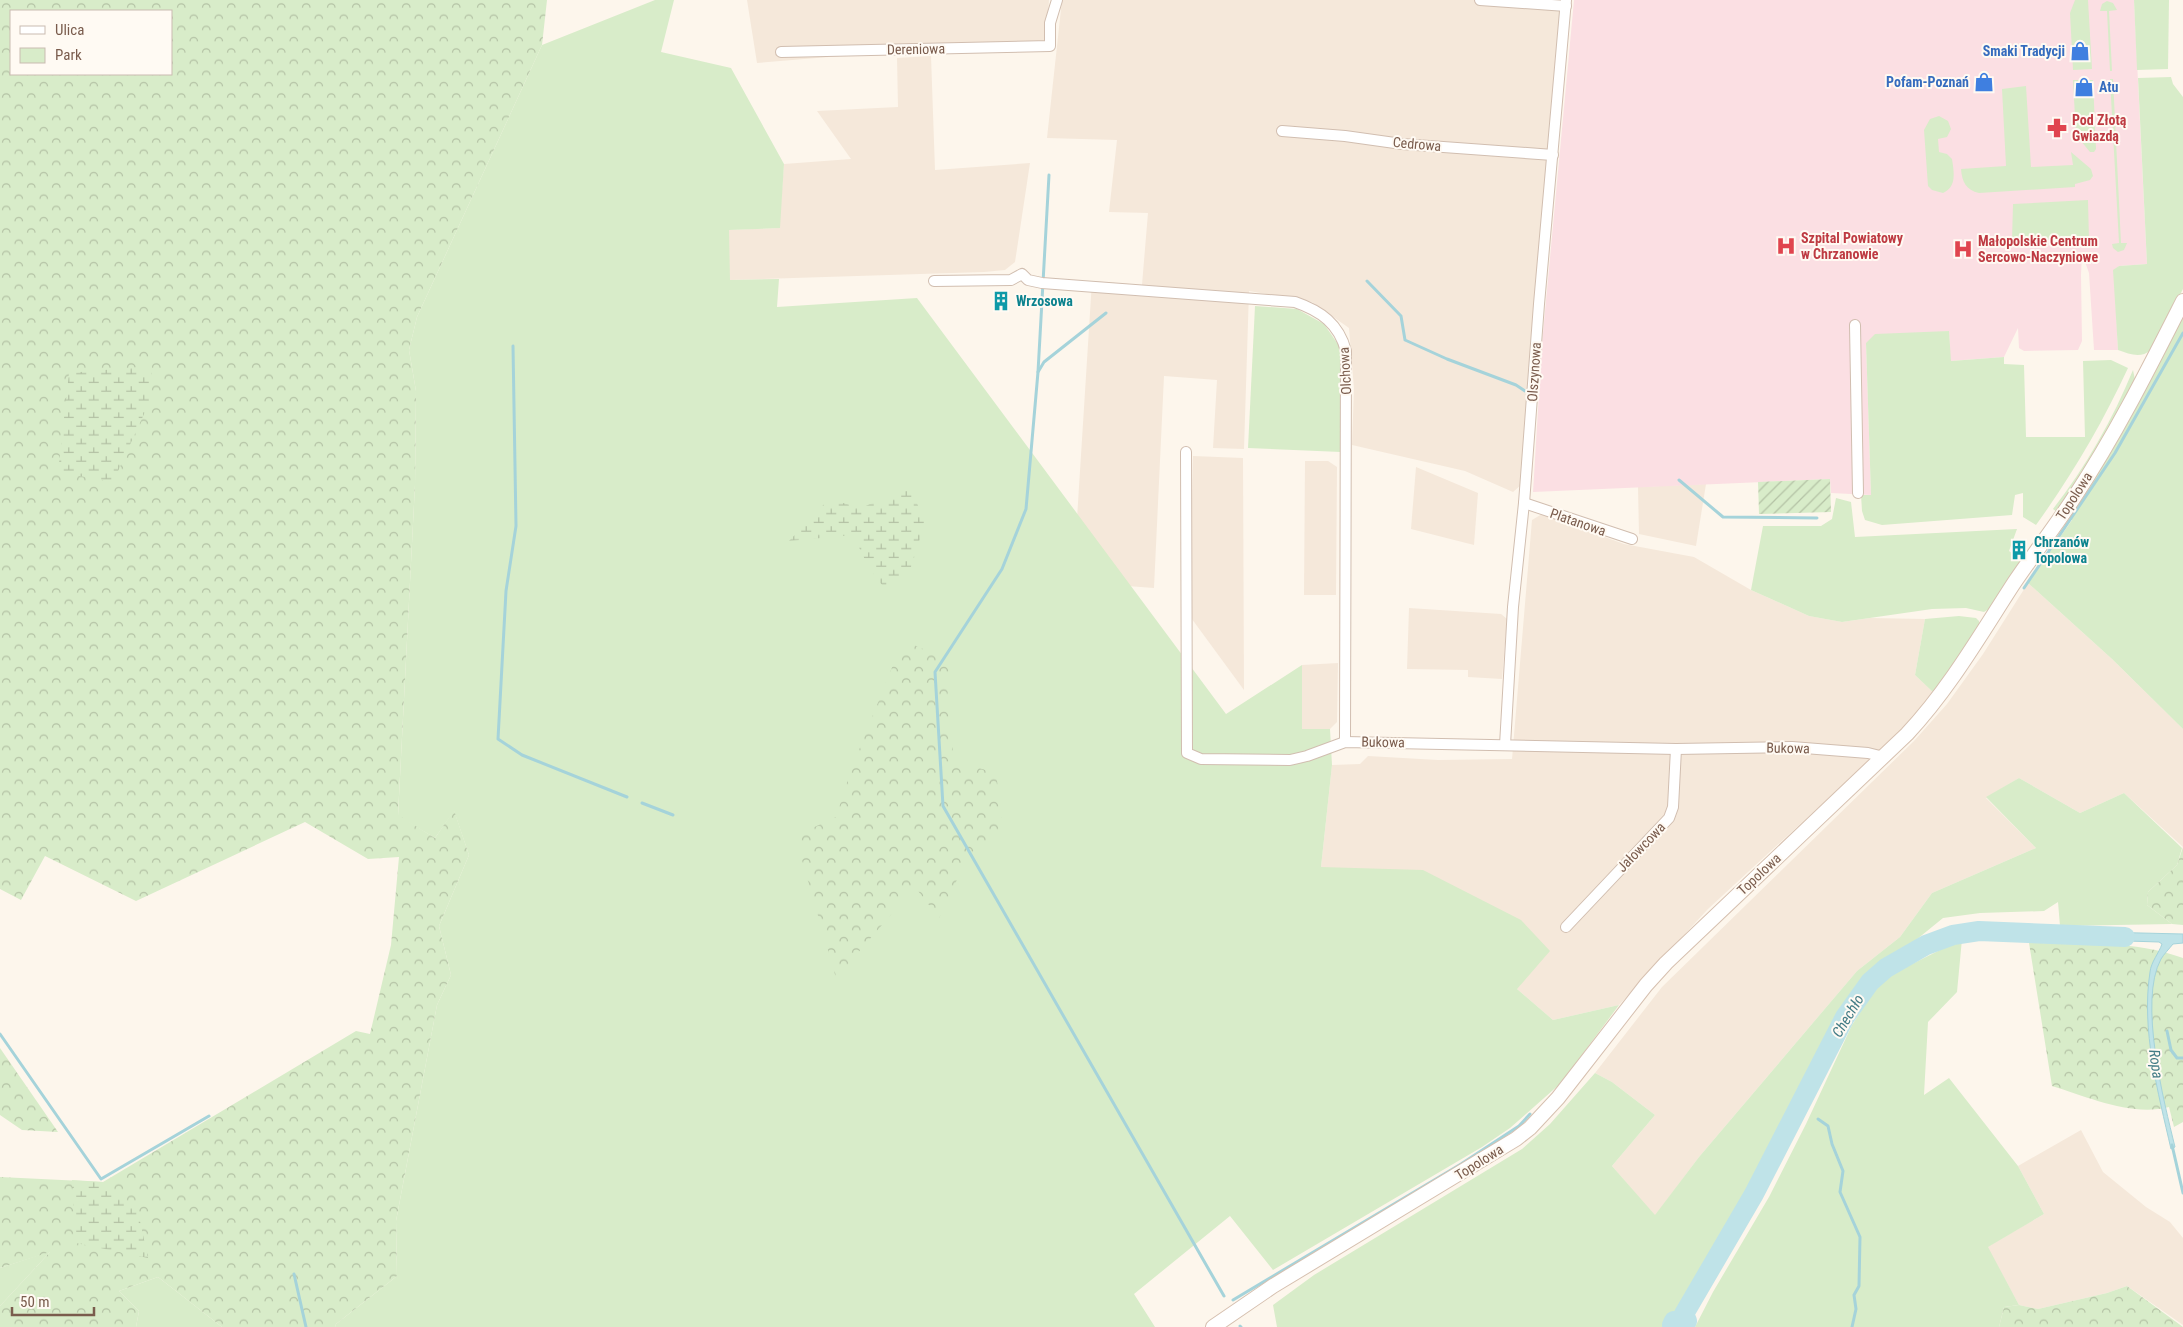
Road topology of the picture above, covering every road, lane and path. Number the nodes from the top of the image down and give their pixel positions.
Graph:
1 (1057, 0) edge
2 (1480, 0) edge
3 (1566, 3) edge
4 (781, 52) dead end
5 (1282, 131) dead end
6 (1553, 155) junction
7 (934, 281) dead end
8 (2183, 301) edge
9 (1855, 325) dead end
10 (1186, 452) dead end
11 (1858, 493) dead end
12 (1524, 503) junction
13 (1632, 539) dead end
14 (1345, 742) junction
15 (1505, 745) junction
16 (1676, 749) junction
17 (1884, 757) junction
18 (1566, 927) dead end
19 (1213, 1327) edge

1 - 4 street, Dereniowa
2 - 3 street
3 - 6 street, Olszynowa
5 - 6 street, Cedrowa
6 - 12 street, Olszynowa
7 - 14 street, Olchowa
8 - 17 street, Topolowa
9 - 11 street
10 - 14 street, Bukowa
12 - 13 street, Platanowa
12 - 15 street, Olszynowa
14 - 15 street, Bukowa
15 - 16 street, Bukowa
16 - 17 street, Bukowa
16 - 18 street, Jałowcowa
17 - 19 street, Topolowa

